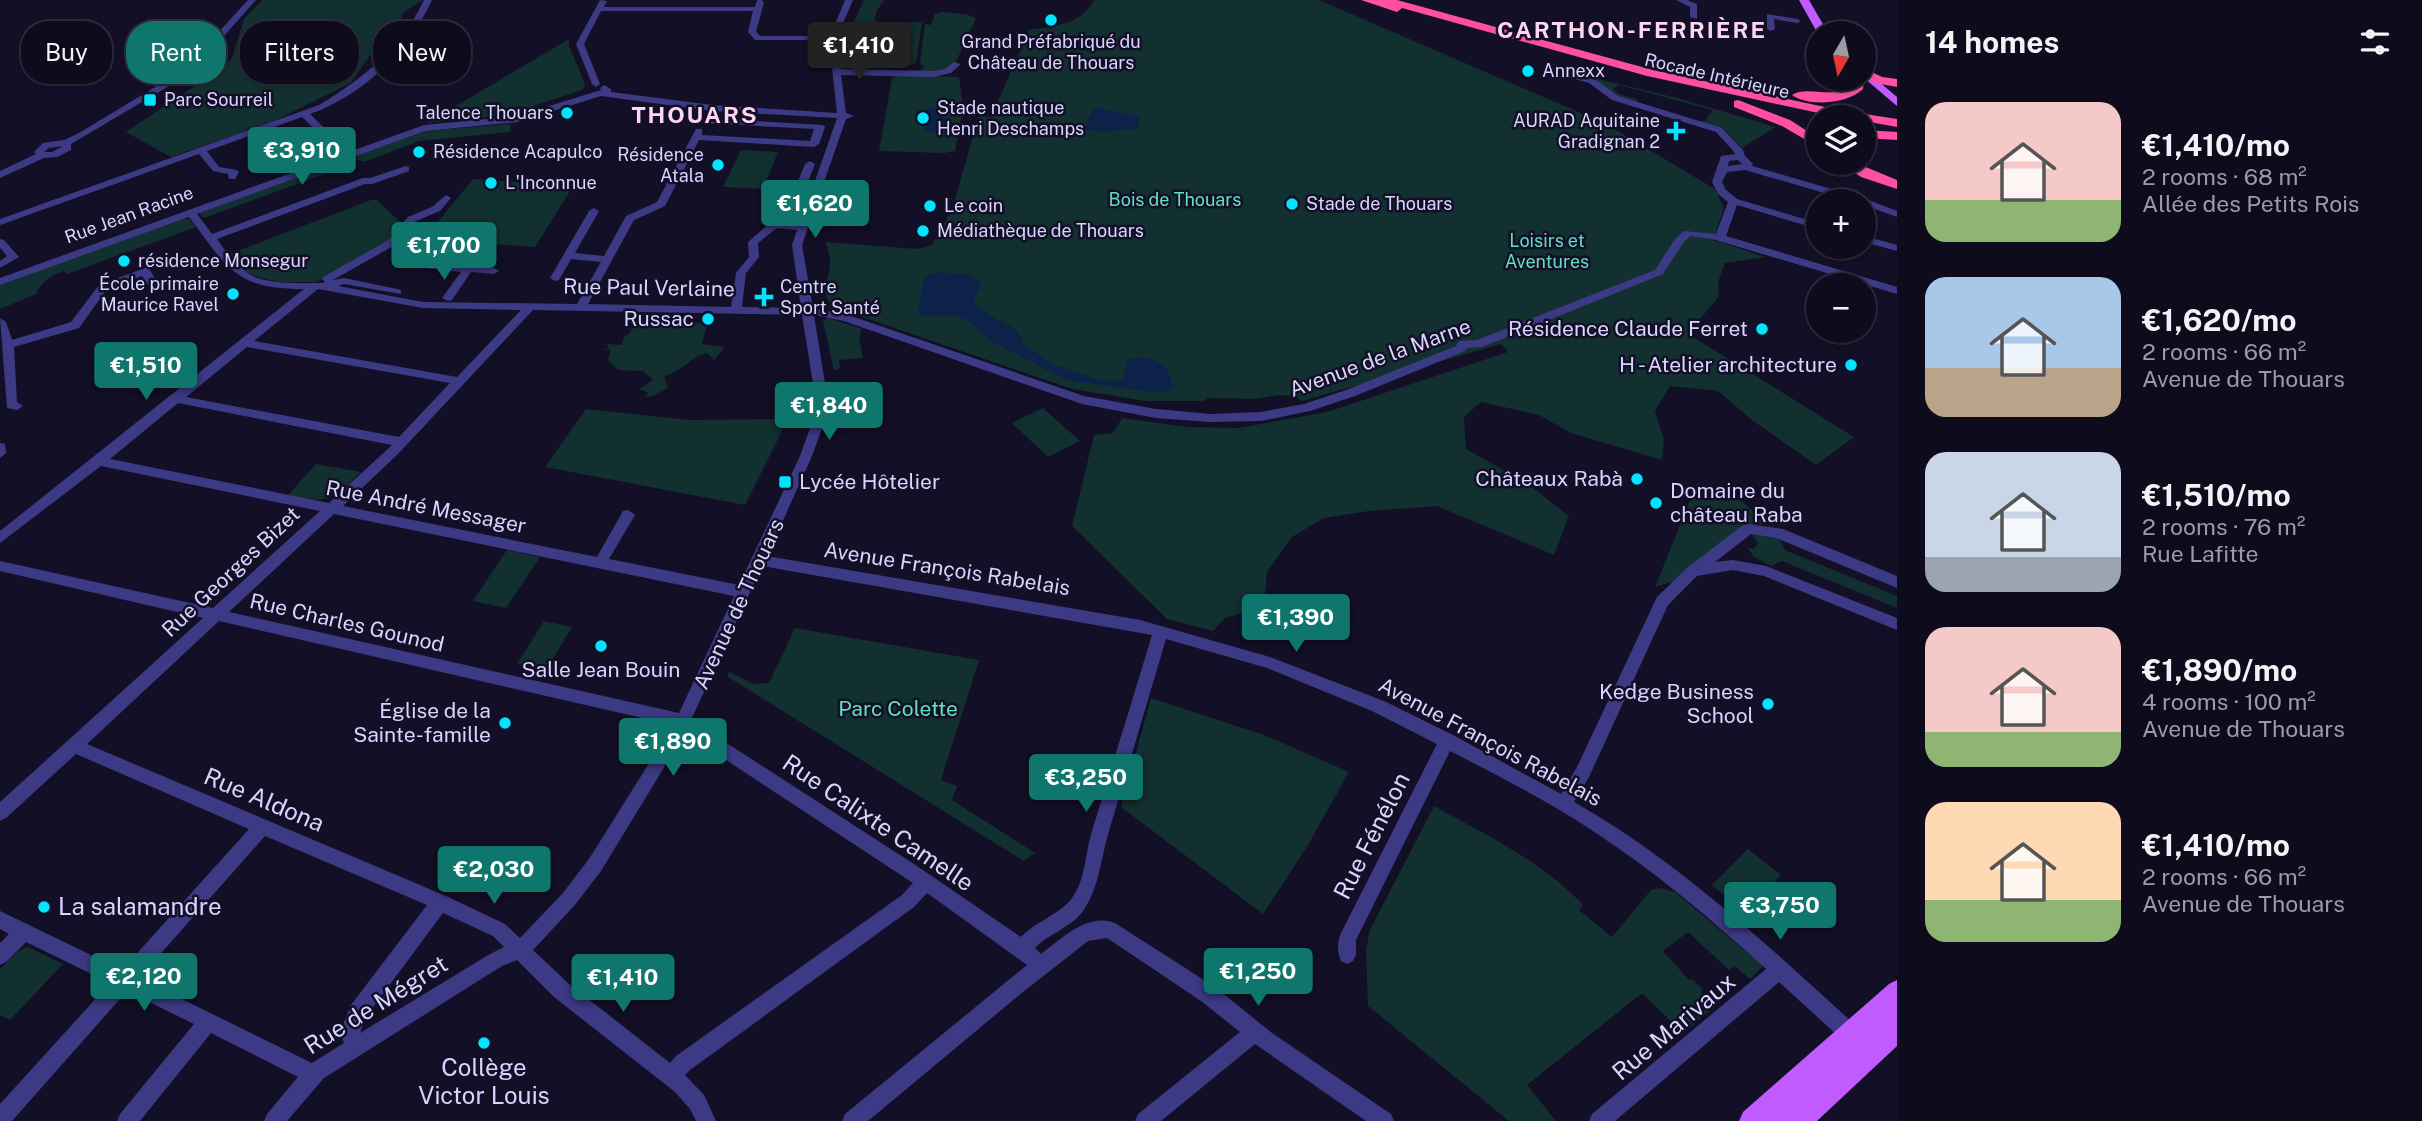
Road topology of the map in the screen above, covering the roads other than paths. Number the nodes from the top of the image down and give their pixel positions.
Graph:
1 (252, 0) edge
2 (428, 0) edge
3 (849, 0) edge
4 (1366, 0) edge
5 (1385, 0) edge
6 (1680, 0) edge
7 (1804, 0) edge
8 (1811, 0) edge
9 (602, 4) edge
10 (759, 4) edge
11 (1694, 17) dead end
12 (1797, 21) dead end
13 (1816, 21) edge
14 (1822, 21) edge
15 (1771, 29) dead end
16 (833, 38) junction
17 (1590, 58) junction
18 (957, 64) dead end
19 (1550, 69) dead end
20 (839, 72) junction
21 (1876, 78) edge
22 (1897, 83) edge
23 (1876, 86) edge
24 (1686, 88) junction
25 (1876, 88) edge
26 (1897, 88) edge
27 (599, 91) junction
28 (1854, 91) edge
29 (1882, 93) junction
30 (1739, 94) junction
31 (1897, 103) edge
32 (712, 108) junction
33 (1806, 108) edge
34 (1897, 110) edge
35 (1806, 114) edge
36 (305, 115) junction
37 (846, 116) junction
38 (705, 120) junction
39 (1876, 122) edge
40 (1897, 125) edge
41 (1876, 129) edge
42 (1876, 134) edge
43 (1897, 134) edge
44 (1806, 136) edge
45 (696, 137) junction
46 (202, 152) junction
47 (348, 156) junction
48 (1742, 162) junction
49 (810, 164) dead end
50 (406, 169) dead end
51 (1876, 172) edge
52 (0, 175) edge
53 (1869, 175) edge
54 (232, 177) dead end
55 (1897, 183) edge
56 (1824, 189) edge
57 (446, 198) dead end
58 (1733, 201) junction
59 (1876, 207) edge
60 (594, 211) dead end
61 (190, 212) junction
62 (1897, 214) edge
63 (0, 222) edge
64 (1806, 222) edge
65 (781, 225) junction
66 (804, 227) junction
67 (210, 238) junction
68 (1720, 238) junction
69 (0, 242) edge
70 (1876, 242) edge
71 (1897, 248) edge
72 (568, 256) junction
73 (608, 259) junction
74 (0, 265) edge
75 (419, 265) dead end
76 (468, 269) junction
77 (494, 271) dead end
78 (338, 278) junction
79 (555, 278) dead end
80 (0, 282) edge
81 (154, 285) dead end
82 (318, 286) junction
83 (1897, 291) edge
84 (448, 298) junction
85 (531, 306) junction
86 (582, 306) junction
87 (736, 309) junction
88 (807, 311) junction
89 (1, 324) edge
90 (243, 342) junction
91 (7, 345) junction
92 (4, 362) edge
93 (460, 381) junction
94 (176, 399) junction
95 (17, 406) dead end
96 (401, 442) junction
97 (0, 447) edge
98 (0, 453) edge
99 (99, 461) junction
100 (330, 509) junction
101 (628, 515) dead end
102 (0, 538) edge
103 (758, 560) junction
104 (600, 563) junction
105 (0, 566) edge
106 (1693, 571) junction
107 (1897, 582) edge
108 (744, 592) junction
109 (216, 614) junction
110 (1897, 624) edge
111 (1161, 631) junction
112 (684, 723) junction
113 (1447, 740) junction
114 (74, 746) junction
115 (1564, 804) junction
116 (0, 813) edge
117 (263, 826) junction
118 (925, 883) junction
119 (440, 902) junction
120 (0, 920) edge
121 (24, 932) junction
122 (1022, 948) junction
123 (520, 950) junction
124 (1347, 955) dead end
125 (0, 956) edge
126 (1042, 967) junction
127 (1780, 969) junction
128 (123, 981) junction
129 (1897, 992) edge
130 (1897, 1013) edge
131 (208, 1022) junction
132 (1897, 1030) edge
133 (1255, 1032) junction
134 (1849, 1033) junction
135 (355, 1049) junction
136 (1871, 1054) junction
137 (312, 1076) junction
138 (671, 1076) junction
139 (0, 1119) edge
140 (127, 1121) edge
141 (274, 1121) edge
142 (706, 1121) edge
143 (852, 1121) edge
144 (1145, 1121) edge
145 (1384, 1121) edge
146 (1599, 1121) edge
147 (1752, 1121) edge
148 (1780, 1121) edge
149 (1799, 1121) edge

1 - 52 street
2 - 36 street
3 - 16 street, Avenue de Thouars
4 - 24 highway, Rocade Intérieure
5 - 17 highway
6 - 11 street
7 - 13 main road
8 - 14 main road
9 - 10 street
9 - 27 street
10 - 16 street
12 - 15 street
16 - 20 street, Avenue de Thouars
17 - 28 highway
17 - 30 highway
18 - 20 street
19 - 48 street
20 - 37 street, Avenue de Thouars
21 - 22 highway
23 - 29 main road
24 - 35 highway, Rocade Intérieure
24 - 44 highway
25 - 29 main road
26 - 29 highway
27 - 32 street
27 - 47 street, Rue Jean Racine
29 - 31 main road
29 - 34 main road
30 - 33 highway
30 - 40 highway
32 - 37 street
32 - 38 street
36 - 46 street
36 - 47 street
37 - 66 street, Avenue de Thouars
38 - 45 street
38 - 45 street
39 - 40 highway
41 - 43 highway
42 - 43 highway
45 - 73 street
46 - 54 street
46 - 63 street
47 - 61 street, Rue Jean Racine
48 - 56 street
48 - 58 street
49 - 65 street
50 - 67 street
51 - 55 highway
53 - 55 highway
57 - 78 street
58 - 64 street
58 - 68 street
59 - 62 street
60 - 72 street
61 - 67 street, Rue Paul Verlaine
61 - 80 street, Rue Jean Racine
65 - 66 street
65 - 87 street
66 - 88 street, Avenue de Thouars
67 - 82 street, Rue Paul Verlaine
68 - 83 street, Avenue de la Marne
68 - 88 street, Avenue de la Marne
69 - 74 street
70 - 71 street
72 - 73 street
72 - 79 street
73 - 86 street
75 - 76 street
76 - 77 street
76 - 84 street
78 - 82 street, Rue Paul Verlaine
78 - 84 street, Rue Paul Verlaine
81 - 91 street
82 - 85 street, Rue Paul Verlaine
82 - 90 street
84 - 85 street, Rue Paul Verlaine
85 - 86 street, Rue Paul Verlaine
85 - 93 street, Rue Georges Bizet
86 - 87 street, Rue Paul Verlaine
87 - 88 street, Rue Paul Verlaine
88 - 103 street, Avenue de Thouars
89 - 91 street
90 - 93 street
90 - 94 street
91 - 92 street
92 - 95 street
93 - 96 street, Rue Georges Bizet
94 - 96 street
94 - 99 street
96 - 100 street, Rue Georges Bizet
97 - 98 street
99 - 100 street, Rue André Messager
99 - 102 street
100 - 104 street, Rue André Messager
100 - 109 street, Rue Georges Bizet
101 - 104 street
103 - 108 street, Avenue de Thouars
103 - 111 street, Avenue François Rabelais
104 - 108 street, Rue André Messager
105 - 109 street, Rue Charles Gounod
106 - 107 street
106 - 110 street
106 - 115 street
108 - 112 street, Avenue de Thouars
109 - 112 street, Rue Charles Gounod
109 - 114 street, Rue Georges Bizet
111 - 113 street, Avenue François Rabelais
111 - 122 street
112 - 118 street, Rue Calixte Camelle
112 - 123 street, Avenue de Thouars
113 - 115 street, Avenue François Rabelais
113 - 124 street, Rue Fénélon
114 - 116 street
114 - 117 street, Rue Aldona
115 - 127 street, Avenue François Rabelais
117 - 119 street, Rue Aldona
117 - 128 street
118 - 122 street, Rue Calixte Camelle
118 - 138 street
119 - 123 street, Rue Aldona
119 - 135 street
120 - 121 street
121 - 125 street
121 - 128 street
122 - 126 street, Rue Calixte Camelle
123 - 135 street, Rue de Mégret
123 - 138 street
126 - 133 street
126 - 143 street
127 - 134 street, Avenue François Rabelais
127 - 146 street, Rue Marivaux
128 - 131 street
128 - 139 street
129 - 134 main road
130 - 136 main road
131 - 137 street
131 - 140 street
132 - 136 main road
133 - 144 street
133 - 145 street
134 - 136 street, Avenue François Rabelais
134 - 147 main road
134 - 148 main road
135 - 137 street, Rue de Mégret
136 - 149 main road
137 - 141 street, Rue de Mégret
138 - 142 street

